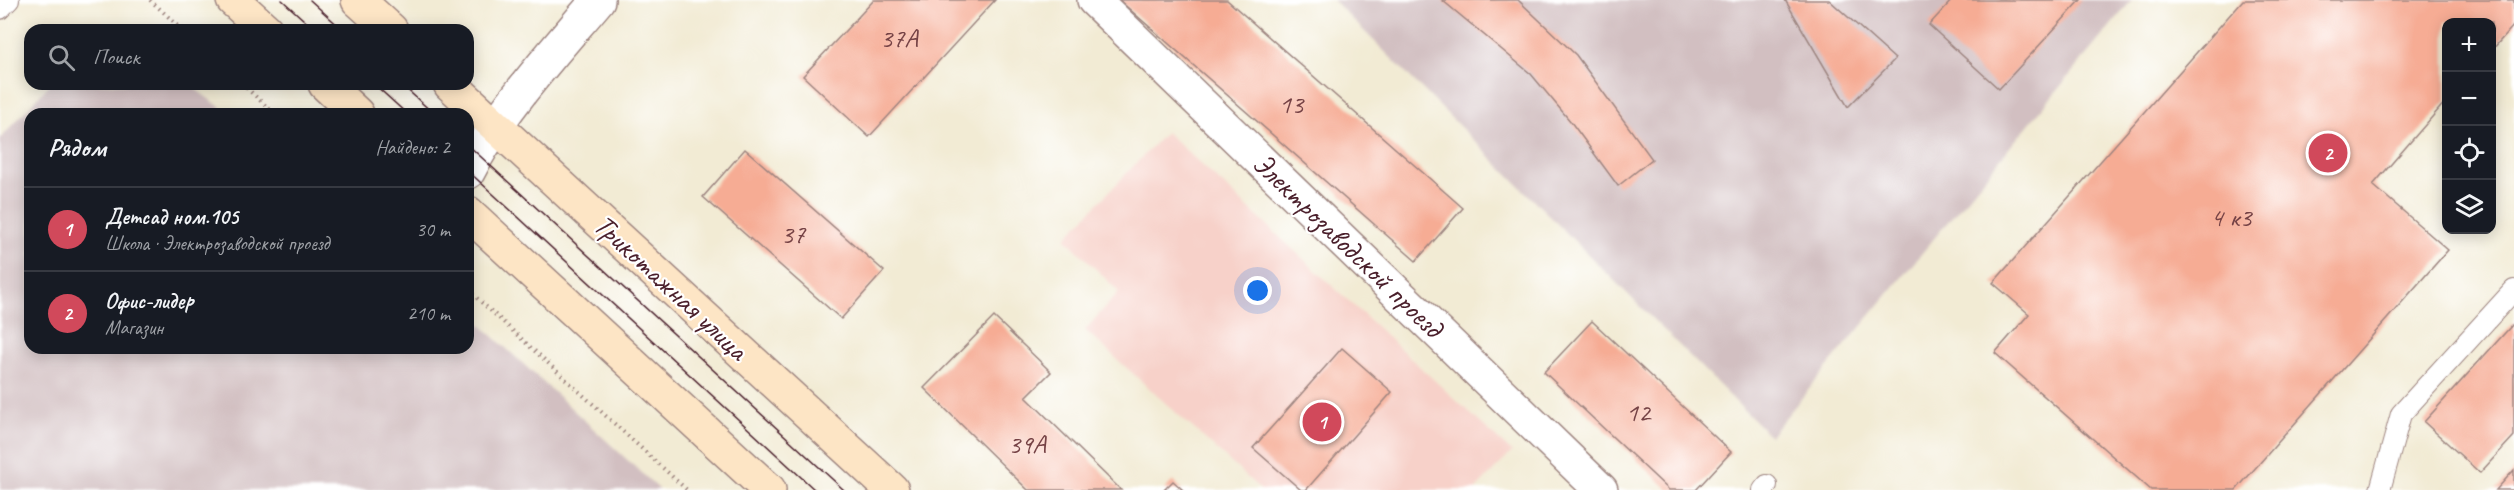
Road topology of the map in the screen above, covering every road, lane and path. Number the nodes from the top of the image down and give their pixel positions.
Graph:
1 (9, 0) edge
2 (150, 0) edge
3 (233, 0) edge
4 (358, 0) edge
5 (598, 0) edge
6 (1094, 0) edge
7 (0, 9) edge
8 (176, 24) edge
9 (259, 24) edge
10 (384, 24) edge
11 (249, 90) edge
12 (331, 90) edge
13 (457, 90) edge
14 (268, 108) edge
15 (351, 108) edge
16 (496, 126) junction
17 (474, 160) edge
18 (474, 219) edge
19 (2514, 290) edge
20 (474, 295) edge
21 (687, 490) edge
22 (769, 490) edge
23 (892, 490) edge
24 (1601, 490) edge
25 (2380, 490) edge

1 - 7 lane
2 - 8 path
3 - 9 main road
4 - 10 main road
5 - 16 street
6 - 24 street, Электрозаводской проезд
11 - 14 path
12 - 15 main road
13 - 16 main road, Трикотажная улица
16 - 17 street
16 - 23 main road, Трикотажная улица
18 - 22 main road
19 - 25 lane
20 - 21 path

